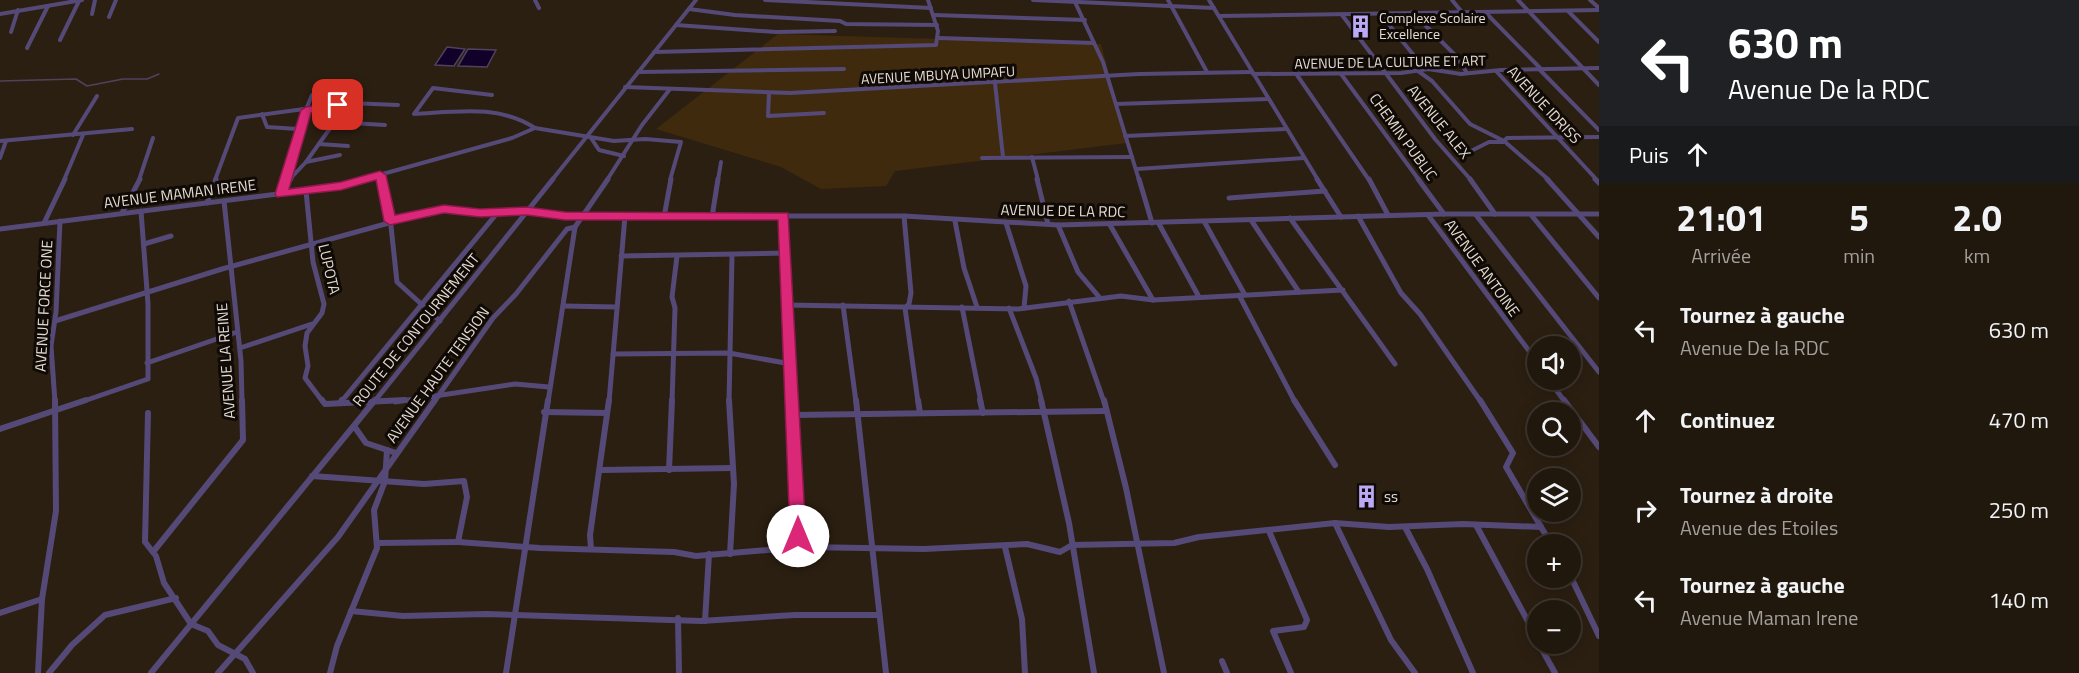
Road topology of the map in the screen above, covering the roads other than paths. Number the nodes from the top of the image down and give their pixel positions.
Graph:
1 (80, 0) edge
2 (95, 0) edge
3 (116, 0) edge
4 (535, 0) edge
5 (696, 0) edge
6 (765, 0) edge
7 (928, 0) edge
8 (1033, 0) edge
9 (1168, 0) edge
10 (1209, 0) edge
11 (1452, 0) edge
12 (1518, 0) edge
13 (1590, 0) edge
14 (39, 1) edge
15 (1075, 1) edge
16 (1108, 1) edge
17 (1170, 5) junction
18 (48, 6) junction
19 (36, 7) junction
20 (539, 8) dead end
21 (931, 8) junction
22 (1214, 8) junction
23 (689, 9) junction
24 (1599, 9) edge
25 (18, 10) junction
26 (1461, 11) junction
27 (1527, 11) junction
28 (1568, 11) junction
29 (1412, 12) junction
30 (1485, 12) junction
31 (0, 14) edge
32 (92, 14) dead end
33 (1380, 14) junction
34 (934, 15) junction
35 (1342, 15) junction
36 (1219, 16) junction
37 (109, 17) dead end
38 (1085, 20) junction
39 (676, 25) junction
40 (937, 26) junction
41 (834, 31) dead end
42 (10, 32) dead end
43 (939, 38) junction
44 (60, 40) dead end
45 (1599, 42) edge
46 (1094, 43) junction
47 (27, 48) dead end
48 (654, 52) junction
49 (1599, 68) edge
50 (844, 69) dead end
51 (1425, 69) junction
52 (1540, 69) junction
53 (1583, 70) junction
54 (1418, 71) junction
55 (1496, 71) junction
56 (638, 72) junction
57 (1207, 72) junction
58 (1384, 72) junction
59 (1252, 73) junction
60 (1467, 73) junction
61 (1341, 74) junction
62 (1297, 75) junction
63 (1107, 76) junction
64 (995, 83) junction
65 (1599, 85) edge
66 (625, 87) junction
67 (670, 89) junction
68 (770, 93) junction
69 (312, 95) joint
70 (492, 95) dead end
71 (97, 96) dead end
72 (1268, 99) junction
73 (349, 103) junction
74 (1116, 104) junction
75 (398, 105) dead end
76 (306, 110) junction
77 (824, 113) dead end
78 (262, 114) junction
79 (334, 122) junction
80 (385, 125) dead end
81 (535, 128) junction
82 (132, 129) dead end
83 (298, 129) junction
84 (1285, 129) junction
85 (1599, 130) edge
86 (73, 135) junction
87 (82, 135) junction
88 (1125, 136) junction
89 (1557, 137) junction
90 (1599, 137) edge
91 (153, 138) dead end
92 (588, 138) junction
93 (3, 141) edge
94 (1504, 141) junction
95 (632, 142) junction
96 (319, 144) junction
97 (581, 144) junction
98 (348, 146) dead end
99 (594, 146) junction
100 (1471, 151) dead end
101 (340, 155) dead end
102 (624, 156) junction
103 (1003, 157) junction
104 (1032, 157) junction
105 (1132, 157) junction
106 (0, 158) edge
107 (982, 158) dead end
108 (1304, 158) junction
109 (306, 162) junction
110 (721, 162) dead end
111 (1137, 169) junction
112 (380, 175) junction
113 (1599, 183) edge
114 (284, 186) junction
115 (306, 190) junction
116 (1325, 191) junction
117 (281, 194) junction
118 (1229, 198) dead end
119 (224, 201) junction
120 (207, 203) junction
121 (141, 211) junction
122 (527, 211) junction
123 (498, 212) junction
124 (122, 213) junction
125 (1444, 214) junction
126 (1495, 214) junction
127 (1599, 214) edge
128 (1388, 215) junction
129 (1428, 215) junction
130 (1476, 215) junction
131 (1580, 215) junction
132 (581, 216) junction
133 (625, 216) junction
134 (783, 216) junction
135 (904, 216) junction
136 (1358, 216) junction
137 (1532, 216) junction
138 (664, 217) junction
139 (712, 217) junction
140 (1341, 217) junction
141 (1290, 218) junction
142 (1251, 220) junction
143 (60, 221) junction
144 (390, 221) junction
145 (955, 221) junction
146 (44, 223) junction
147 (1006, 223) junction
148 (1205, 223) junction
149 (1048, 224) junction
150 (1152, 224) junction
151 (1159, 224) junction
152 (1059, 225) junction
153 (1110, 225) junction
154 (575, 227) junction
155 (0, 229) edge
156 (171, 236) dead end
157 (1599, 237) edge
158 (144, 243) junction
159 (310, 244) junction
160 (785, 253) junction
161 (732, 255) junction
162 (621, 256) junction
163 (677, 256) junction
164 (230, 267) junction
165 (145, 274) joint
166 (1343, 290) junction
167 (146, 292) junction
168 (1299, 292) junction
169 (1242, 295) junction
170 (1199, 297) junction
171 (1100, 298) junction
172 (1599, 298) edge
173 (1153, 300) junction
174 (1070, 301) junction
175 (786, 305) junction
176 (843, 305) junction
177 (421, 306) junction
178 (562, 306) junction
179 (617, 307) junction
180 (962, 307) junction
181 (977, 307) junction
182 (905, 308) junction
183 (1009, 308) junction
184 (1024, 308) junction
185 (55, 321) junction
186 (440, 321) junction
187 (315, 323) junction
188 (237, 332) junction
189 (240, 348) junction
190 (1527, 348) edge
191 (729, 353) junction
192 (613, 354) junction
193 (673, 354) junction
194 (147, 363) junction
195 (791, 364) junction
196 (1395, 364) dead end
197 (1599, 372) edge
198 (549, 387) junction
199 (1557, 390) edge
200 (439, 394) junction
201 (340, 403) junction
202 (372, 403) junction
203 (55, 411) junction
204 (1106, 411) junction
205 (544, 412) junction
206 (857, 412) junction
207 (148, 413) dead end
208 (606, 413) junction
209 (920, 413) junction
210 (983, 413) junction
211 (1044, 413) junction
212 (793, 415) junction
213 (354, 426) junction
214 (0, 429) edge
215 (1599, 447) edge
216 (387, 450) junction
217 (396, 453) junction
218 (1335, 465) dead end
219 (386, 468) junction
220 (732, 468) junction
221 (669, 470) junction
222 (601, 471) junction
223 (312, 477) junction
224 (377, 481) junction
225 (385, 481) junction
226 (195, 503) joint
227 (1335, 524) junction
228 (1476, 525) junction
229 (1405, 527) junction
230 (1541, 527) junction
231 (1269, 531) junction
232 (1545, 534) edge
233 (458, 542) junction
234 (378, 543) junction
235 (1138, 544) junction
236 (1072, 545) junction
237 (526, 546) junction
238 (869, 547) junction
239 (1005, 547) dead end
240 (799, 548) junction
241 (591, 549) junction
242 (153, 552) junction
243 (709, 554) junction
244 (730, 554) junction
245 (1576, 588) edge
246 (176, 598) junction
247 (42, 599) junction
248 (351, 612) junction
249 (0, 613) edge
250 (514, 615) junction
251 (878, 615) junction
252 (678, 618) junction
253 (705, 621) junction
254 (1527, 621) edge
255 (190, 624) junction
256 (1599, 636) edge
257 (235, 653) junction
258 (1545, 654) edge
259 (1222, 661) dead end
260 (38, 673) edge
261 (49, 673) edge
262 (152, 673) edge
263 (218, 673) edge
264 (253, 673) edge
265 (330, 673) edge
266 (506, 673) edge
267 (679, 673) edge
268 (886, 673) edge
269 (1025, 673) edge
270 (1094, 673) edge
271 (1164, 673) edge
272 (1227, 673) edge
273 (1291, 673) edge
274 (1415, 673) edge
275 (1473, 673) edge
276 (1555, 673) edge

1 - 18 street
1 - 44 street
2 - 32 street
3 - 37 street
4 - 20 street
5 - 23 street, ROUTE DE CONTOURNEMENT
6 - 21 street
7 - 21 street
8 - 15 street
9 - 17 street
10 - 22 street
11 - 26 street
12 - 27 street
13 - 24 street
14 - 19 street
15 - 16 street
15 - 38 street
16 - 17 street
17 - 22 street
17 - 57 street
18 - 19 street
18 - 47 street
19 - 25 street
21 - 34 street
22 - 36 street
23 - 39 street, ROUTE DE CONTOURNEMENT
23 - 40 street
24 - 28 street
25 - 31 street
25 - 42 street
26 - 29 street
26 - 30 street
27 - 28 street
27 - 30 street
27 - 53 street
28 - 45 street
29 - 33 street
29 - 60 street
30 - 52 street
33 - 35 street
33 - 51 street
34 - 38 street
34 - 40 street
35 - 36 street
35 - 58 street, AVENUE ALEX
36 - 59 street
38 - 46 street
39 - 41 street
39 - 48 street, ROUTE DE CONTOURNEMENT
40 - 43 street
43 - 46 street
43 - 48 street
46 - 63 street
48 - 56 street, ROUTE DE CONTOURNEMENT
49 - 53 street, AVENUE DE LA CULTURE ET ART
50 - 56 street
51 - 54 street, AVENUE DE LA CULTURE ET ART
51 - 60 street, AVENUE DE LA CULTURE ET ART
52 - 53 street, AVENUE DE LA CULTURE ET ART
52 - 55 street, AVENUE DE LA CULTURE ET ART
52 - 85 street
53 - 65 street
54 - 58 street, AVENUE DE LA CULTURE ET ART
54 - 94 street
55 - 60 street, AVENUE DE LA CULTURE ET ART
55 - 89 street, AVENUE IDRISS
56 - 66 street, ROUTE DE CONTOURNEMENT
57 - 59 street, AVENUE MBUYA UMPAFU
57 - 63 street, AVENUE MBUYA UMPAFU
58 - 61 street, AVENUE DE LA CULTURE ET ART
58 - 126 street, AVENUE ALEX
59 - 62 street, AVENUE DE LA CULTURE ET ART
59 - 72 street
61 - 62 street, AVENUE DE LA CULTURE ET ART
61 - 125 street, CHEMIN PUBLIC
62 - 128 street
63 - 64 street, AVENUE MBUYA UMPAFU
63 - 74 street
64 - 68 street, AVENUE MBUYA UMPAFU
64 - 103 street
66 - 67 street, AVENUE MBUYA UMPAFU
66 - 92 street, ROUTE DE CONTOURNEMENT
67 - 68 street, AVENUE MBUYA UMPAFU
67 - 95 street, AVENUE HAUTE TENSION
68 - 77 street
69 - 73 street
69 - 76 street
70 - 81 street
71 - 86 street
72 - 74 street
72 - 84 street
73 - 75 street
73 - 76 street
73 - 79 street
74 - 88 street
76 - 78 street
76 - 83 street
78 - 83 street
78 - 120 street
79 - 80 street
79 - 96 street
81 - 92 street
81 - 112 street, AVENUE MAMAN IRENE
82 - 87 street
83 - 114 street
84 - 88 street
84 - 108 street
86 - 87 street
86 - 93 street
87 - 146 street
88 - 105 street
89 - 90 street
89 - 94 street
89 - 113 street, AVENUE IDRISS
91 - 124 street
92 - 95 street
92 - 97 street, ROUTE DE CONTOURNEMENT
92 - 99 street
93 - 106 street
94 - 100 street
94 - 131 street
95 - 102 street, AVENUE HAUTE TENSION
95 - 138 street
96 - 98 street
96 - 109 street
97 - 99 street
97 - 122 street, ROUTE DE CONTOURNEMENT
99 - 102 street
101 - 109 street
102 - 132 street, AVENUE HAUTE TENSION
103 - 104 street
103 - 107 street
104 - 105 street
104 - 149 street
105 - 111 street
108 - 111 street
108 - 116 street
109 - 114 street
110 - 139 street
111 - 150 street
112 - 115 street, AVENUE MAMAN IRENE
112 - 144 street
114 - 117 street
115 - 117 street, AVENUE MAMAN IRENE
115 - 159 street, LUPOTA
116 - 118 street
116 - 140 street
117 - 119 street, AVENUE MAMAN IRENE
119 - 120 street, AVENUE MAMAN IRENE
119 - 164 street, AVENUE LA REINE
120 - 121 street, AVENUE MAMAN IRENE
121 - 124 street, AVENUE MAMAN IRENE
121 - 158 street
122 - 123 street, AVENUE DE LA RDC
122 - 132 street, AVENUE DE LA RDC
122 - 186 street, ROUTE DE CONTOURNEMENT
123 - 144 street, AVENUE DE LA RDC
123 - 177 street
124 - 143 street, AVENUE MAMAN IRENE
125 - 129 street, AVENUE DE LA RDC
125 - 130 street, AVENUE DE LA RDC
126 - 130 street, AVENUE DE LA RDC
126 - 137 street, AVENUE DE LA RDC
127 - 131 street, AVENUE DE LA RDC
128 - 129 street, AVENUE DE LA RDC
128 - 136 street, AVENUE DE LA RDC
129 - 190 street, AVENUE ANTOINE
130 - 197 street
131 - 137 street, AVENUE DE LA RDC
131 - 157 street
132 - 133 street, AVENUE DE LA RDC
132 - 154 street, AVENUE HAUTE TENSION
133 - 138 street, AVENUE DE LA RDC
133 - 162 street
134 - 135 street, AVENUE DE LA RDC
134 - 139 street, AVENUE DE LA RDC
134 - 160 street
135 - 145 street, AVENUE DE LA RDC
135 - 182 street
136 - 140 street, AVENUE DE LA RDC
136 - 230 street
137 - 172 street
138 - 139 street, AVENUE DE LA RDC
140 - 141 street, AVENUE DE LA RDC
141 - 142 street, AVENUE DE LA RDC
141 - 166 street
142 - 148 street, AVENUE DE LA RDC
142 - 168 street
143 - 146 street, AVENUE MAMAN IRENE
143 - 185 street, AVENUE FORCE ONE
144 - 159 street, AVENUE DE LA RDC
144 - 177 street
145 - 147 street, AVENUE DE LA RDC
145 - 181 street
146 - 155 street, AVENUE MAMAN IRENE
147 - 149 street, AVENUE DE LA RDC
147 - 184 street
148 - 151 street, AVENUE DE LA RDC
148 - 169 street
149 - 152 street, AVENUE DE LA RDC
150 - 151 street, AVENUE DE LA RDC
150 - 153 street, AVENUE DE LA RDC
151 - 170 street
152 - 153 street, AVENUE DE LA RDC
152 - 171 street
153 - 173 street
154 - 178 street
154 - 200 street, AVENUE HAUTE TENSION
156 - 158 street
158 - 165 street
159 - 164 street, AVENUE DE LA RDC
159 - 187 street, LUPOTA
160 - 161 street
160 - 175 street
161 - 163 street
161 - 191 street
162 - 163 street
162 - 179 street
163 - 193 street
164 - 167 street, AVENUE DE LA RDC
164 - 188 street, AVENUE LA REINE
165 - 167 street
166 - 168 street
166 - 196 street
167 - 185 street, AVENUE DE LA RDC
167 - 194 street
168 - 169 street
169 - 170 street
169 - 218 street
170 - 173 street
171 - 173 street
171 - 174 street
174 - 184 street
174 - 204 street
175 - 176 street
175 - 195 street
176 - 182 street
176 - 206 street
177 - 186 street
177 - 201 street
178 - 179 street
178 - 198 street
179 - 192 street
180 - 181 street
180 - 182 street
180 - 210 street
181 - 183 street
182 - 209 street
183 - 184 street
183 - 211 street
185 - 203 street, AVENUE FORCE ONE
186 - 202 street, ROUTE DE CONTOURNEMENT
187 - 189 street
187 - 201 street, LUPOTA
188 - 189 street, AVENUE LA REINE
188 - 194 street
189 - 226 street, AVENUE LA REINE
191 - 193 street
191 - 195 street
191 - 220 street
192 - 193 street
192 - 208 street
193 - 221 street
194 - 203 street
195 - 212 street
198 - 200 street
198 - 205 street
199 - 215 street
200 - 202 street
200 - 217 street, AVENUE HAUTE TENSION
201 - 202 street
202 - 213 street, ROUTE DE CONTOURNEMENT
203 - 214 street
203 - 247 street, AVENUE FORCE ONE
204 - 211 street
204 - 235 street
205 - 208 street
205 - 237 street
206 - 209 street
206 - 212 street
206 - 238 street
207 - 242 street
208 - 222 street
209 - 210 street
210 - 211 street
211 - 236 street
212 - 240 street
213 - 216 street
213 - 223 street, ROUTE DE CONTOURNEMENT
216 - 217 street
216 - 219 street
217 - 219 street, AVENUE HAUTE TENSION
219 - 224 street, AVENUE HAUTE TENSION
219 - 225 street
220 - 221 street
220 - 244 street
221 - 222 street
222 - 241 street
223 - 224 street
223 - 255 street, ROUTE DE CONTOURNEMENT
224 - 225 street
224 - 257 street, AVENUE HAUTE TENSION
225 - 233 street
225 - 234 street
226 - 242 street
227 - 229 street
227 - 231 street
227 - 274 street
228 - 229 street
228 - 230 street
228 - 254 street
229 - 275 street
230 - 232 street
231 - 235 street
231 - 273 street
233 - 234 street
233 - 237 street
234 - 248 street
235 - 236 street
235 - 271 street
236 - 238 street
236 - 270 street
237 - 241 street
237 - 250 street
238 - 240 street
238 - 251 street
239 - 269 street
240 - 244 street
241 - 243 street
242 - 246 street
243 - 244 street
243 - 253 street
245 - 256 street
246 - 255 street
246 - 261 street
247 - 249 street
247 - 260 street, AVENUE FORCE ONE
248 - 250 street
248 - 265 street
250 - 252 street
250 - 266 street
251 - 253 street
251 - 268 street
252 - 253 street
252 - 267 street
255 - 257 street
255 - 262 street, ROUTE DE CONTOURNEMENT
257 - 263 street, AVENUE HAUTE TENSION
257 - 264 street
258 - 276 street
259 - 272 street

